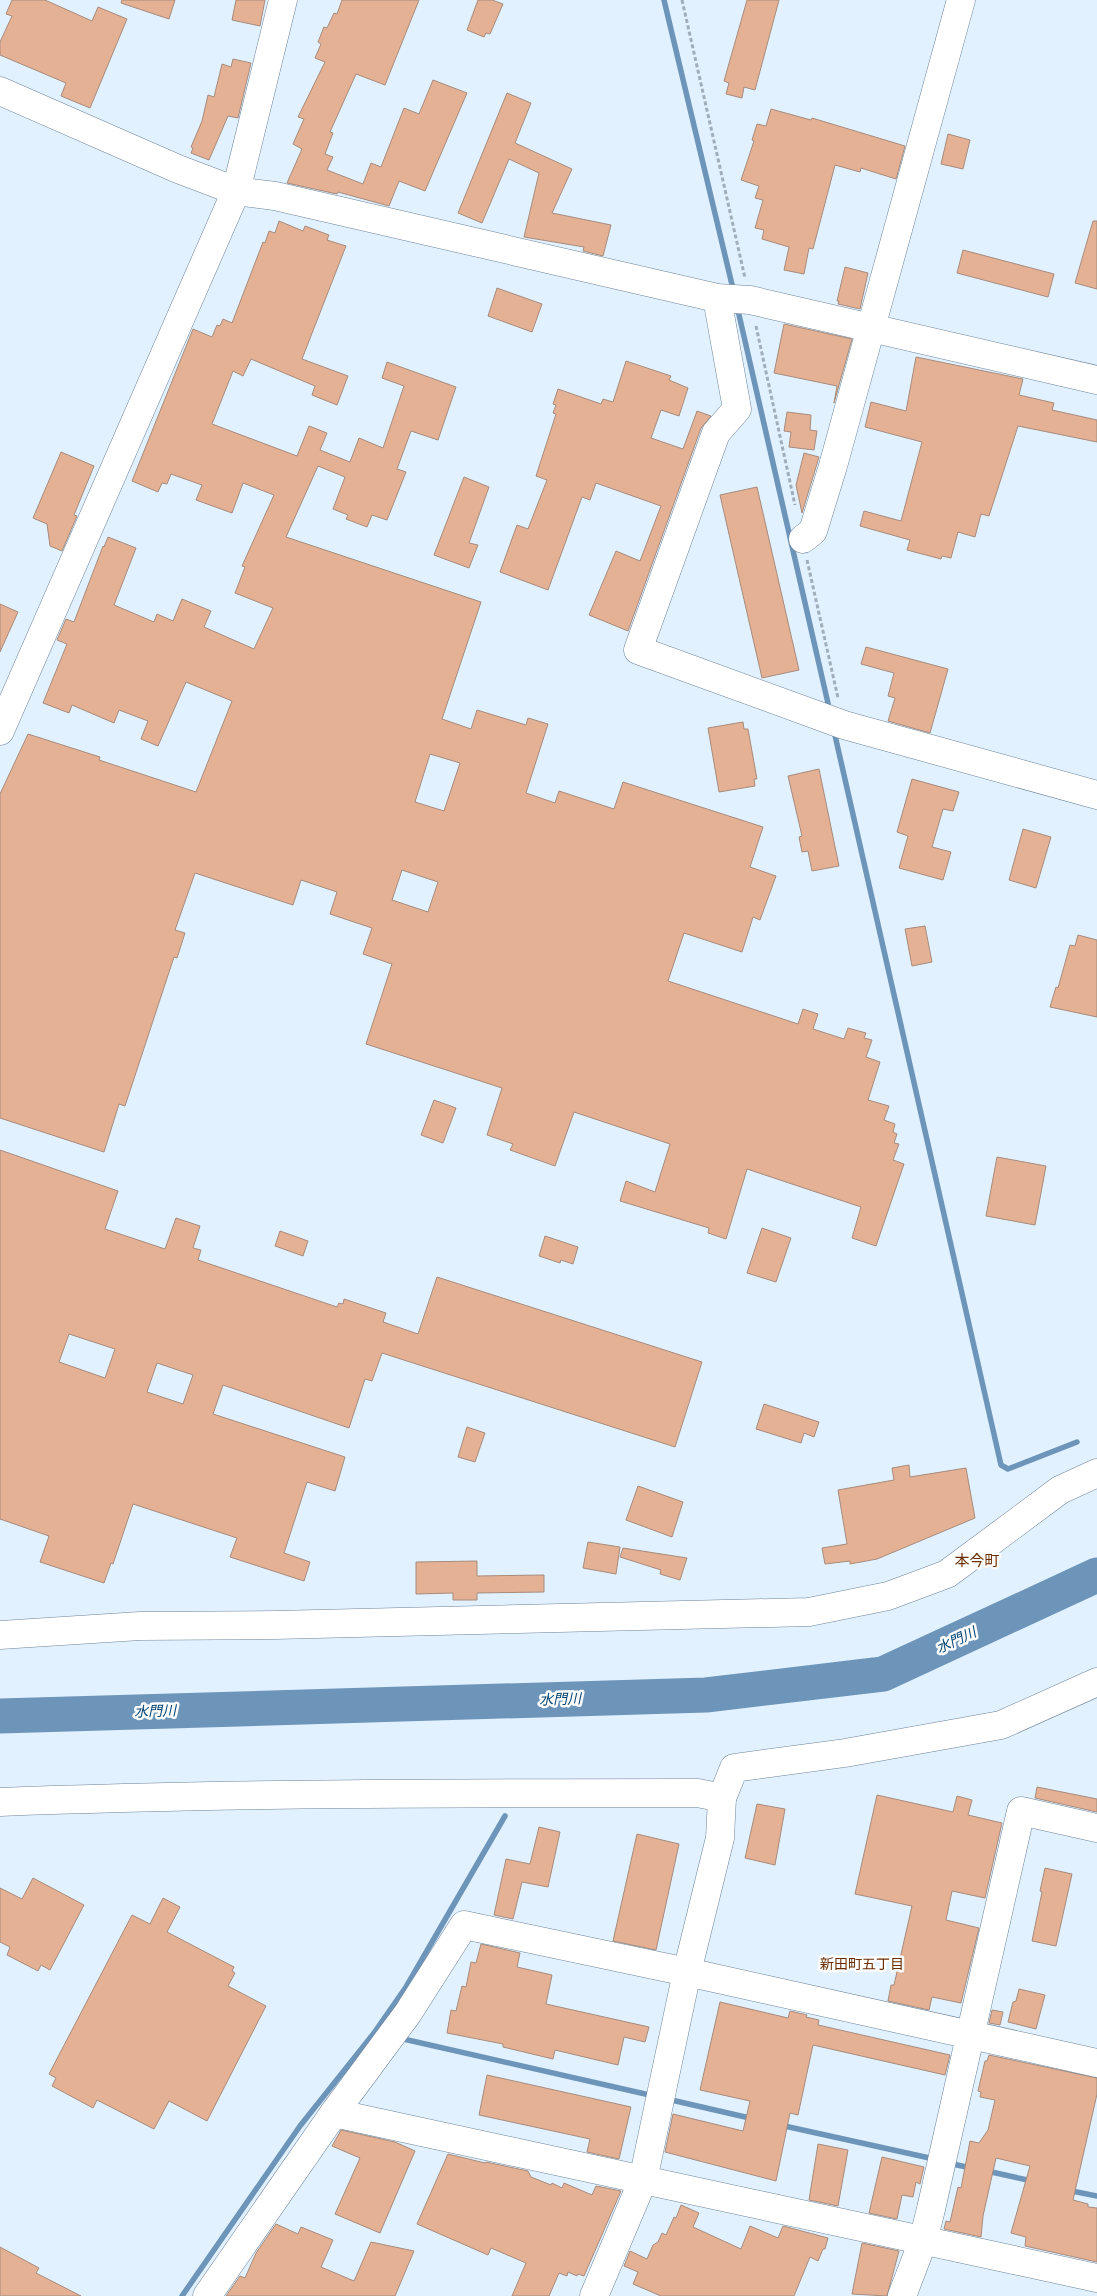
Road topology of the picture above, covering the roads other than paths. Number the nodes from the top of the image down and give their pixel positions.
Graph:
1 (283, 0) edge
2 (961, 0) edge
3 (0, 91) edge
4 (236, 191) junction
5 (717, 298) junction
6 (872, 328) junction
7 (1097, 380) edge
8 (803, 539) road end
9 (0, 731) edge
10 (1097, 795) edge
11 (1097, 1474) edge
12 (0, 1635) edge
13 (1097, 1682) edge
14 (722, 1798) junction
15 (0, 1802) edge
16 (1097, 1828) edge
17 (687, 1972) junction
18 (971, 2034) junction
19 (1097, 2063) edge
20 (334, 2113) junction
21 (642, 2180) junction
22 (923, 2241) junction
23 (1097, 2278) edge
24 (207, 2296) edge
25 (594, 2296) edge
26 (902, 2296) edge

1 - 4 street
2 - 6 street
3 - 4 street
4 - 5 street
4 - 9 street
5 - 6 street
5 - 10 street
6 - 7 street
6 - 8 street
11 - 12 street
13 - 14 street
14 - 15 street
14 - 17 street
16 - 18 street
17 - 18 street
17 - 20 street
17 - 21 street
18 - 19 street
18 - 22 street
20 - 21 street
20 - 24 street
21 - 22 street
21 - 25 street
22 - 23 street
22 - 26 street

